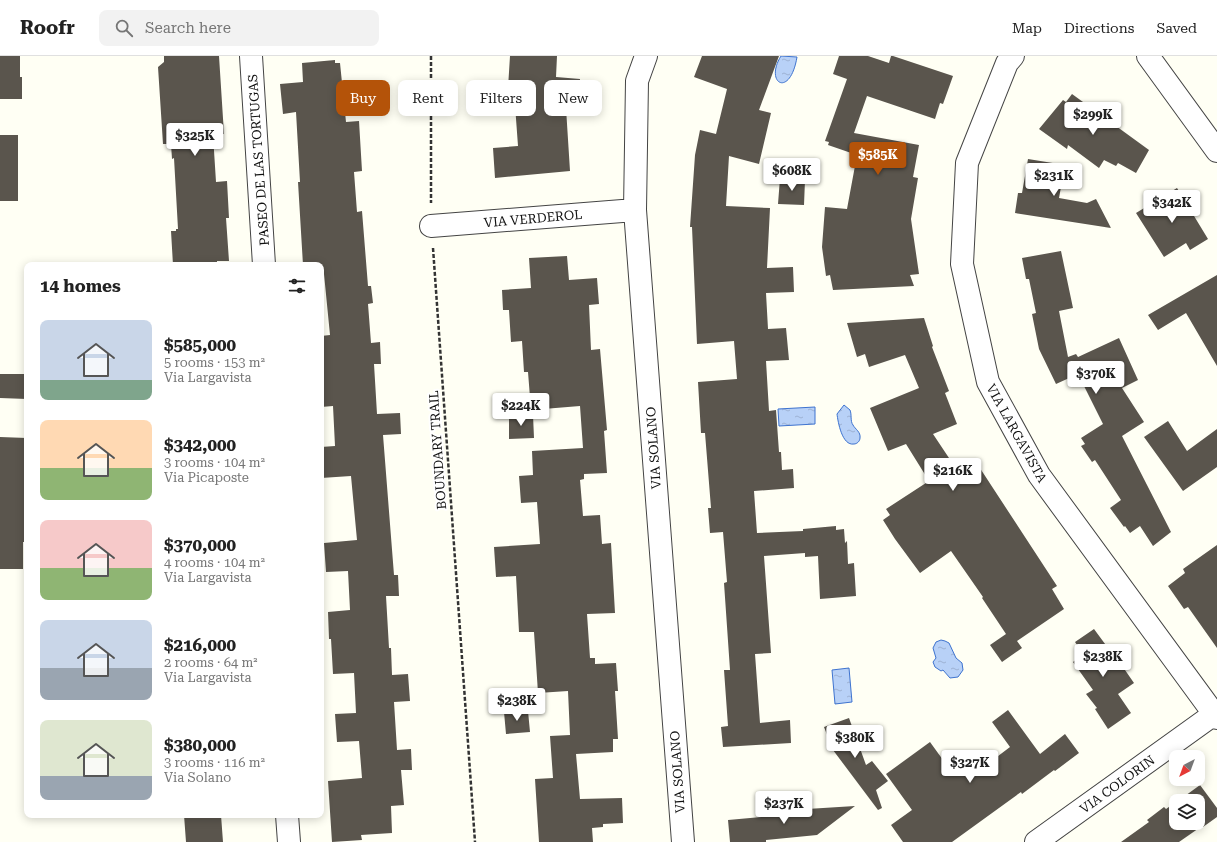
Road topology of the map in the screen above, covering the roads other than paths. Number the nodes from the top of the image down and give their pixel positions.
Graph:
1 (251, 56) edge
2 (646, 56) edge
3 (1013, 56) edge
4 (1148, 56) edge
5 (1217, 151) edge
6 (635, 210) junction
7 (431, 226) road end
8 (264, 262) edge
9 (1216, 715) edge
10 (287, 818) edge
11 (289, 842) edge
12 (683, 842) edge
13 (1036, 842) edge

1 - 8 street, PASEO DE LAS TORTUGAS
2 - 6 street, VIA SOLANO
3 - 9 street, VIA LARGAVISTA
4 - 5 street
6 - 7 street, VIA VERDEROL
6 - 12 street, VIA SOLANO
9 - 13 street, VIA COLORIN
10 - 11 street

